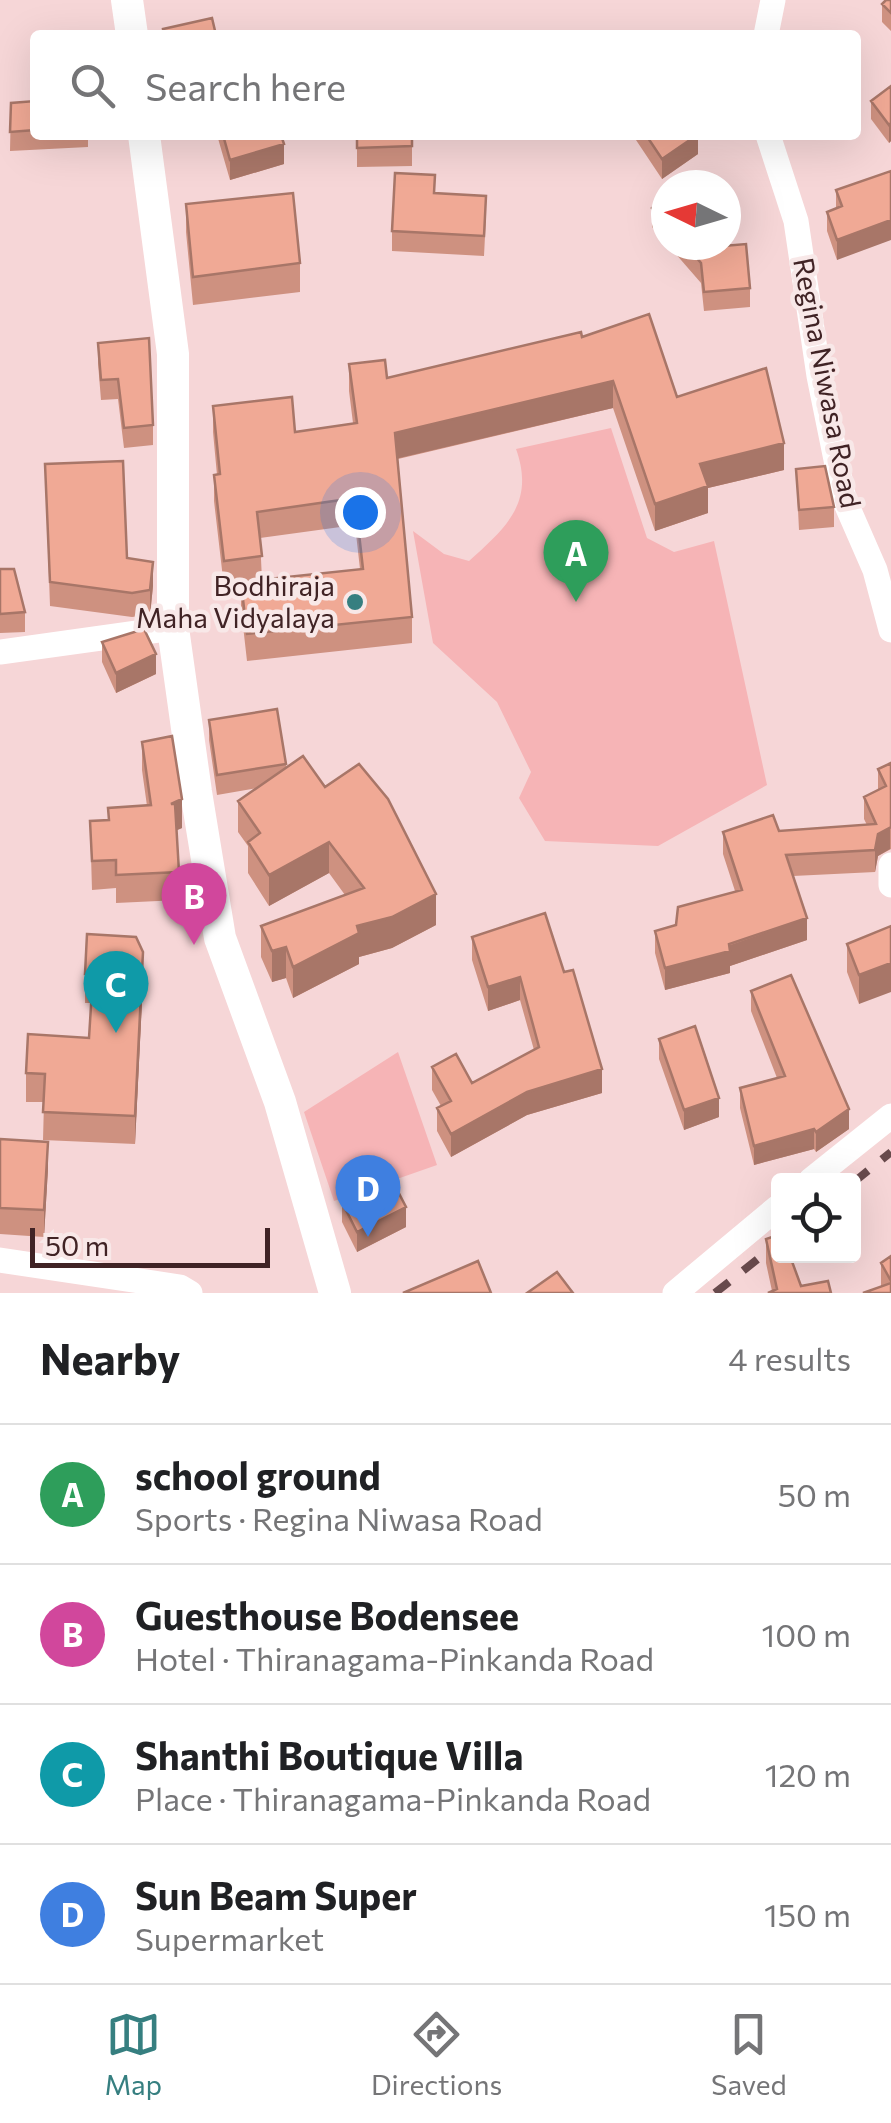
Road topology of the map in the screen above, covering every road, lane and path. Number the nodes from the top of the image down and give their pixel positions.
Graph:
1 (127, 0) edge
2 (773, 0) edge
3 (131, 30) edge
4 (767, 30) edge
5 (145, 140) edge
6 (770, 140) edge
7 (172, 628) junction
8 (891, 630) edge
9 (0, 652) edge
10 (891, 865) edge
11 (891, 884) edge
12 (891, 1116) edge
13 (820, 1173) edge
14 (771, 1213) edge
15 (0, 1260) edge
16 (190, 1293) edge
17 (335, 1293) edge
18 (675, 1293) edge

1 - 3 street
2 - 4 street
5 - 7 street
6 - 8 street, Regina Niwasa Road
7 - 9 street
7 - 17 street
10 - 11 street
12 - 13 street
14 - 18 street
15 - 16 street

